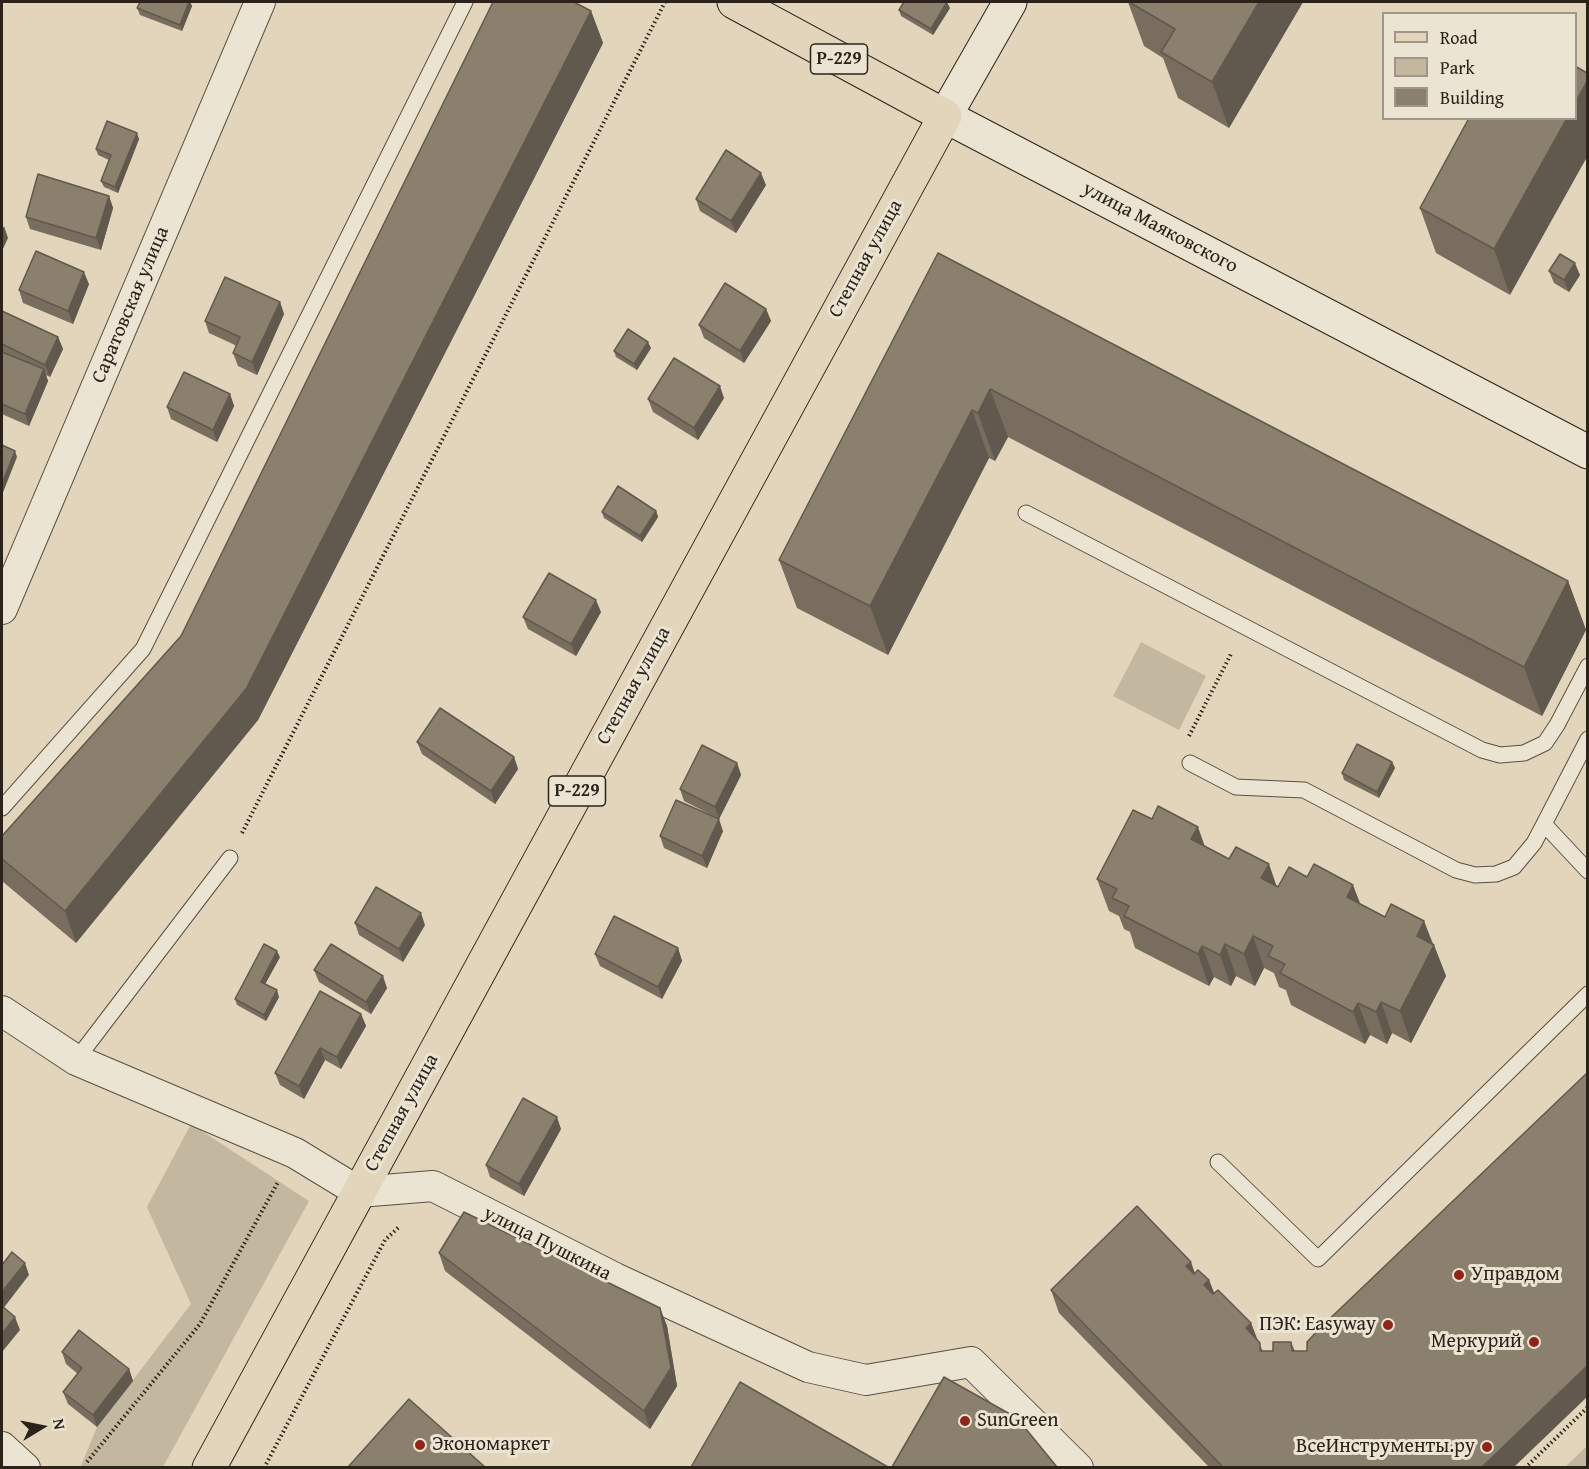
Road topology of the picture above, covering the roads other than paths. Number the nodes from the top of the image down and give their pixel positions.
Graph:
1 (260, 2) edge
2 (465, 2) edge
3 (734, 2) edge
4 (1010, 2) edge
5 (945, 116) junction
6 (1587, 452) edge
7 (1026, 513) dead end
8 (2, 609) edge
9 (1587, 666) edge
10 (1587, 740) edge
11 (1190, 763) road end
12 (2, 808) edge
13 (1544, 824) junction
14 (230, 858) road end
15 (1587, 871) edge
16 (1587, 994) edge
17 (2, 1011) edge
18 (76, 1060) junction
19 (1218, 1162) dead end
20 (359, 1192) junction
21 (2, 1447) edge
22 (25, 1467) edge
23 (209, 1467) edge
24 (1078, 1467) edge

1 - 8 street, Саратовская улица
2 - 12 lane
3 - 5 main road, улица Маяковского / Р-229
4 - 5 main road, Степная улица
5 - 6 main road, улица Маяковского
5 - 20 main road, Степная улица / Р-229
7 - 9 lane
10 - 13 lane
11 - 13 lane
13 - 15 lane
14 - 18 lane
16 - 19 lane
17 - 18 street
18 - 20 street
20 - 23 main road, Степная улица / Р-229
20 - 24 street, улица Пушкина
21 - 22 street

